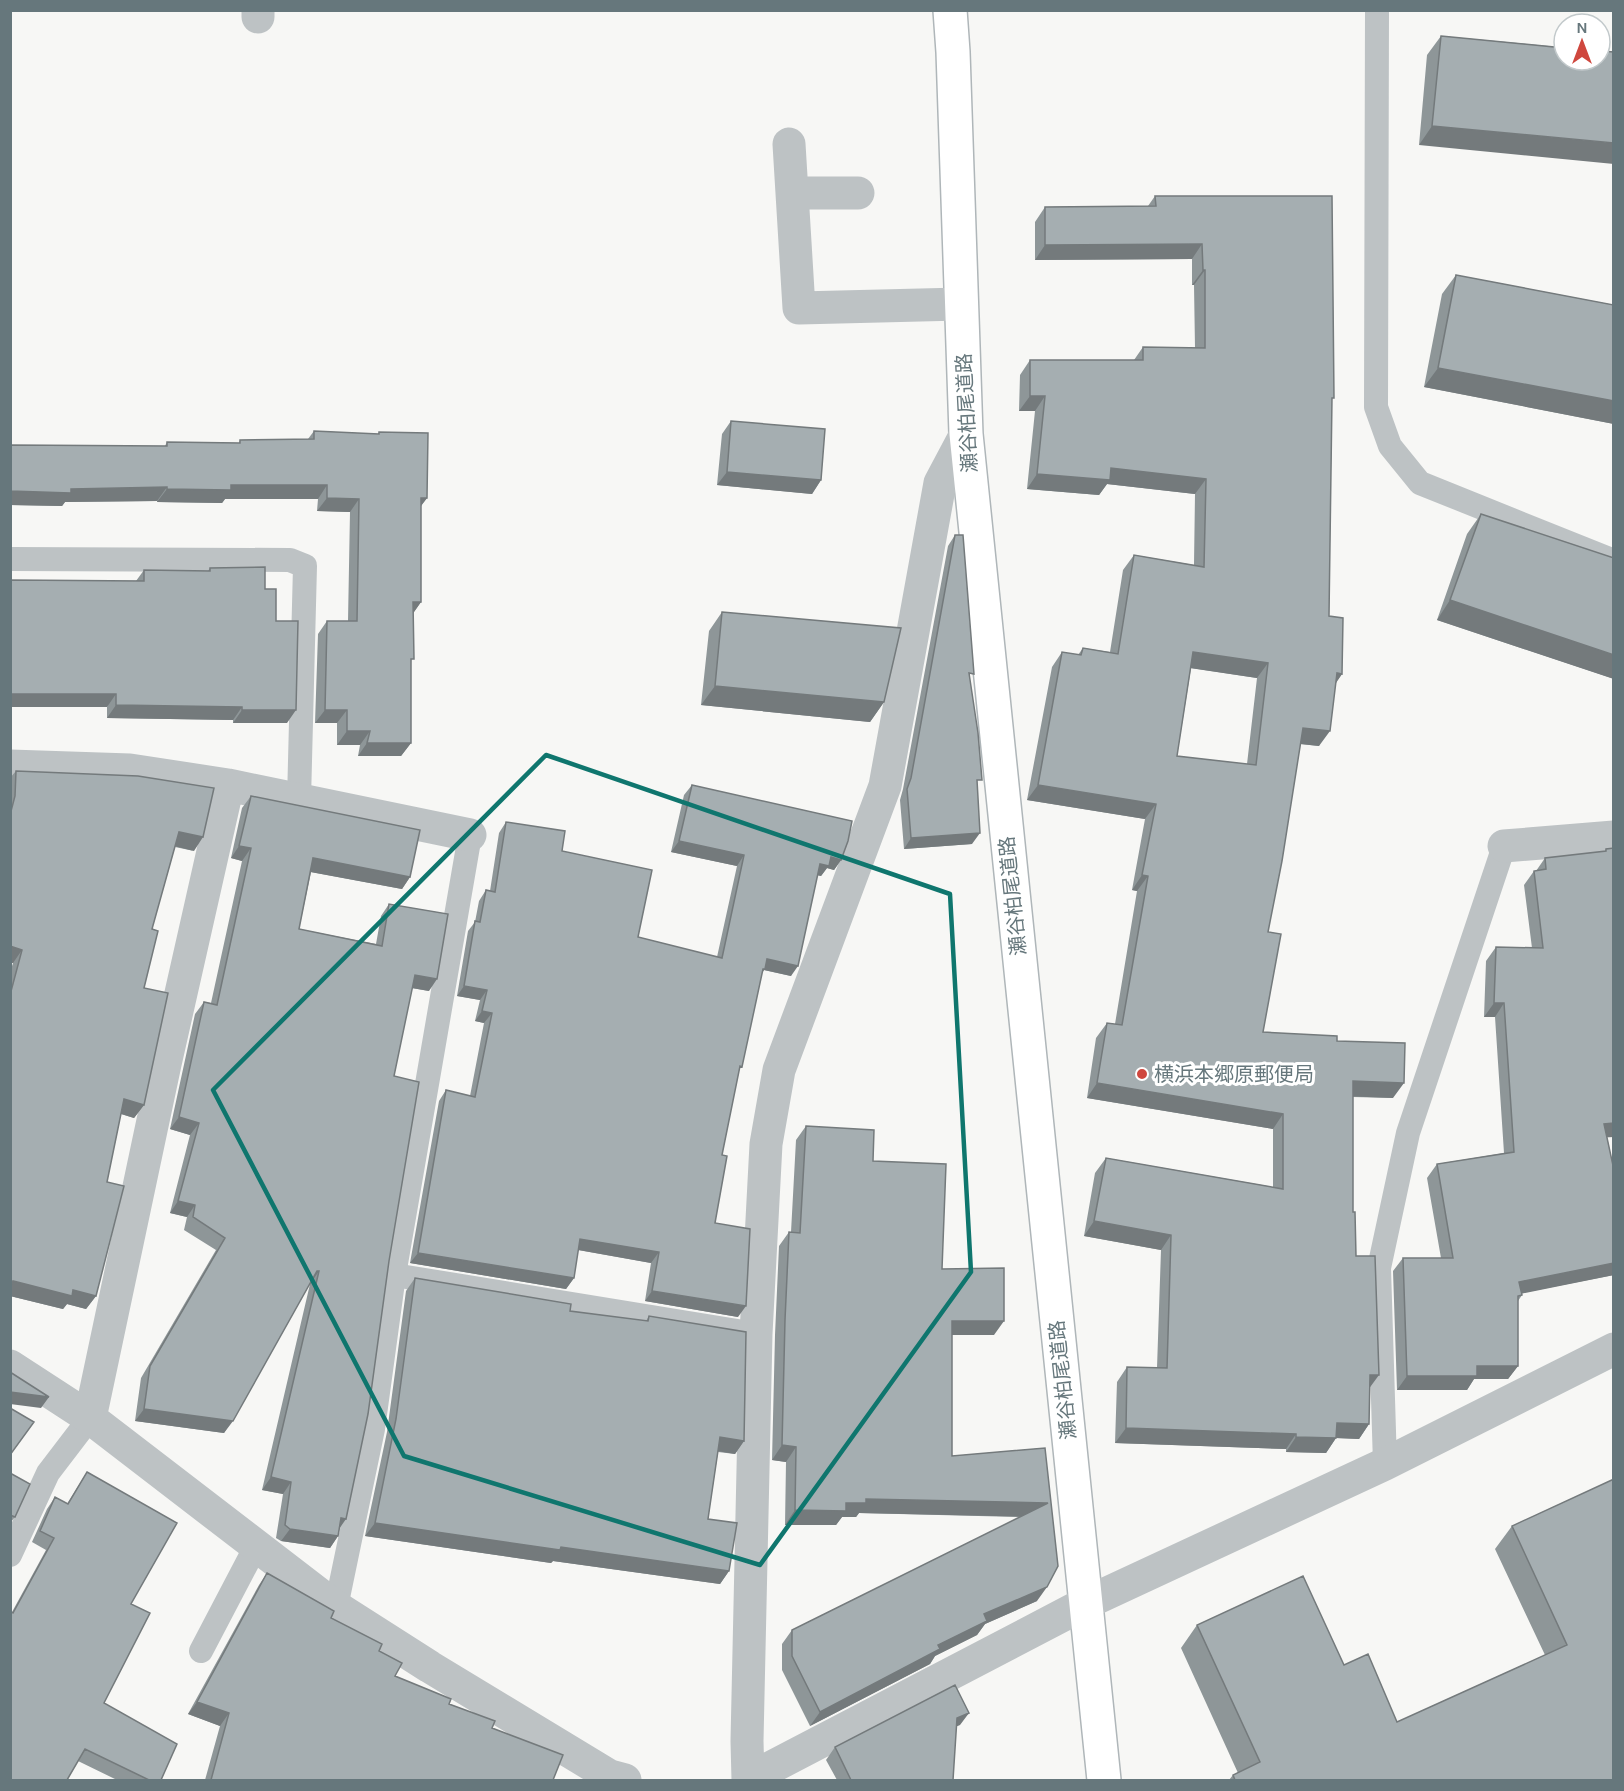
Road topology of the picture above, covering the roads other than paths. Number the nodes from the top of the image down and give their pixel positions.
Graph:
1 (950, 10) edge
2 (1377, 10) edge
3 (789, 144) dead end
4 (792, 192) junction
5 (858, 192) dead end
6 (961, 304) junction
7 (966, 434) junction
8 (10, 559) edge
9 (1614, 561) edge
10 (10, 766) edge
11 (228, 785) junction
12 (299, 800) junction
13 (470, 835) joint
14 (1614, 837) edge
15 (1504, 846) joint
16 (394, 1275) junction
17 (756, 1334) junction
18 (1614, 1349) edge
19 (10, 1366) edge
20 (90, 1418) junction
21 (1385, 1464) junction
22 (256, 1546) junction
23 (10, 1555) edge
24 (1086, 1603) junction
25 (336, 1607) junction
26 (201, 1651) dead end
27 (625, 1780) edge
28 (748, 1780) edge
29 (759, 1780) edge
30 (1104, 1780) edge

1 - 6 main road, 瀬谷柏尾道路
2 - 9 lane
3 - 4 street
4 - 5 street
4 - 6 street
6 - 7 main road, 瀬谷柏尾道路
7 - 17 street
7 - 24 main road, 瀬谷柏尾道路
8 - 12 lane
10 - 11 street
11 - 12 street
11 - 20 street
12 - 13 street
13 - 16 lane
14 - 15 street
15 - 21 lane
16 - 17 lane
16 - 25 lane
17 - 28 street
18 - 21 street
19 - 20 street
20 - 22 street
20 - 23 lane
21 - 24 street
22 - 25 street
22 - 26 lane
24 - 29 street
24 - 30 main road, 瀬谷柏尾道路
25 - 27 street

